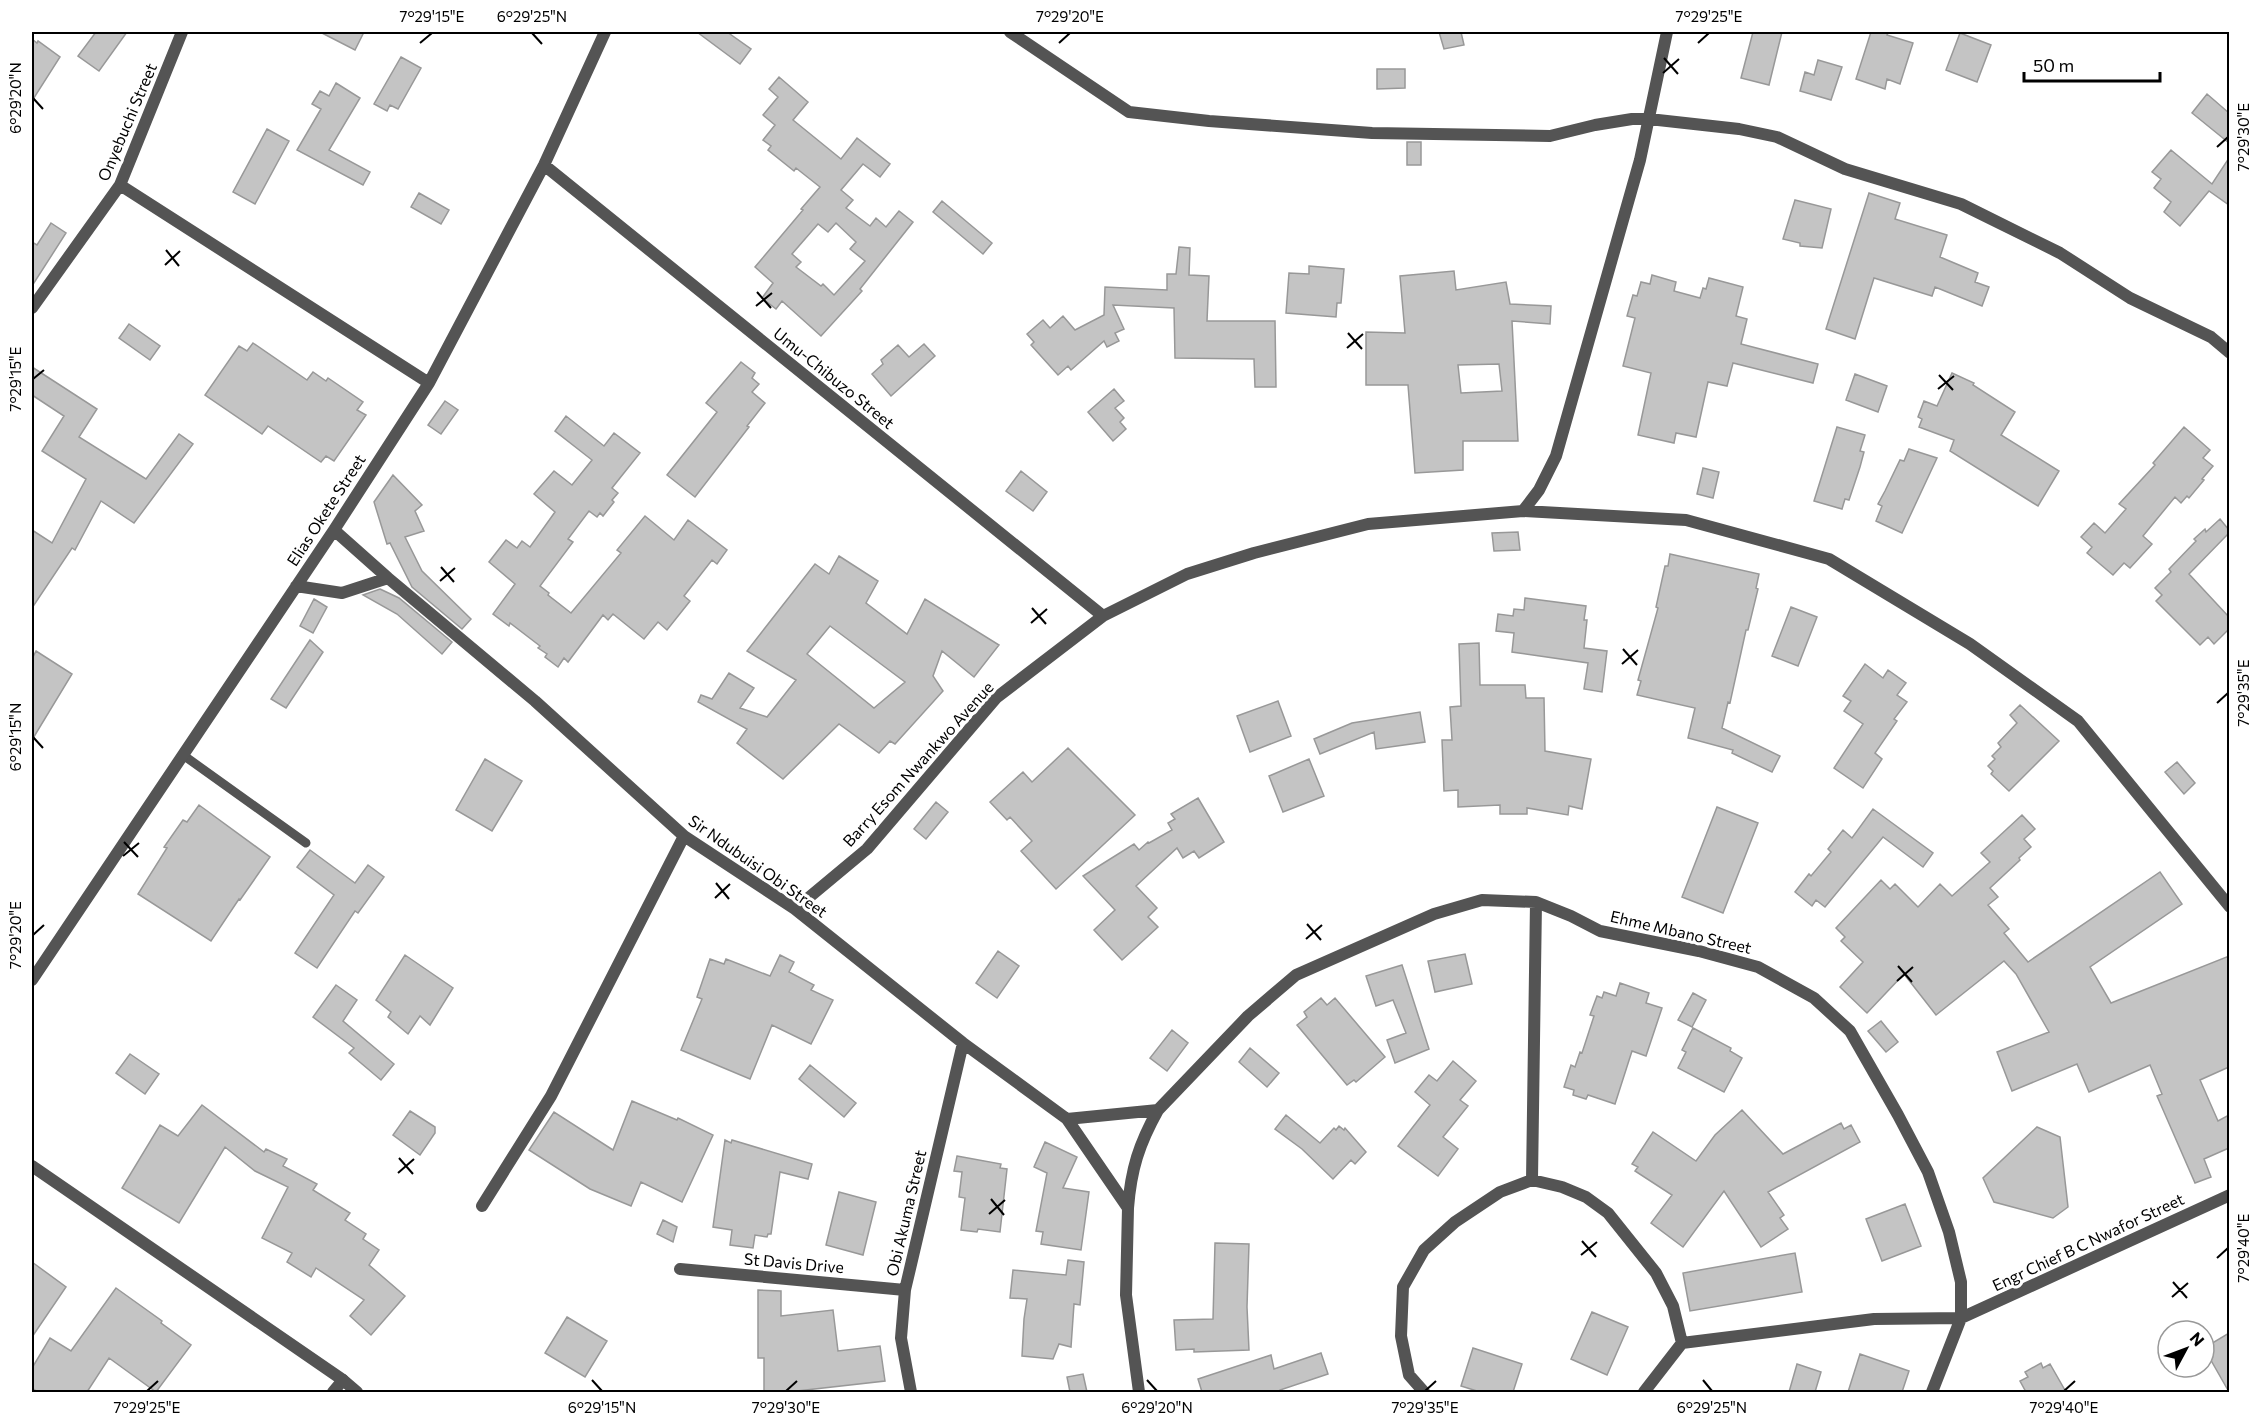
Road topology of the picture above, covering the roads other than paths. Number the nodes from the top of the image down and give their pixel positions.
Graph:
1 (182, 32) edge
2 (605, 32) edge
3 (1010, 32) edge
4 (1667, 32) edge
5 (1649, 119) junction
6 (544, 165) junction
7 (120, 185) junction
8 (32, 308) edge
9 (2229, 353) edge
10 (429, 383) junction
11 (1523, 512) junction
12 (334, 530) junction
13 (388, 578) junction
14 (296, 586) junction
15 (1103, 616) junction
16 (183, 755) junction
17 (684, 836) junction
18 (306, 843) dead end
19 (1536, 902) junction
20 (2229, 907) edge
21 (795, 909) junction
22 (32, 980) edge
23 (963, 1043) junction
24 (1158, 1110) junction
25 (1067, 1119) junction
26 (32, 1166) edge
27 (1532, 1180) junction
28 (2229, 1195) edge
29 (482, 1206) dead end
30 (1128, 1208) junction
31 (680, 1269) dead end
32 (905, 1290) junction
33 (1961, 1318) junction
34 (1682, 1343) junction
35 (342, 1380) junction
36 (333, 1392) edge
37 (357, 1392) edge
38 (911, 1392) edge
39 (1139, 1392) edge
40 (1424, 1392) edge
41 (1644, 1392) edge
42 (1932, 1392) edge

1 - 7 street, Onyebuchi Street
2 - 6 street, Elias Okete Street
3 - 5 street
4 - 5 street
5 - 9 street
5 - 11 street
6 - 10 street, Elias Okete Street
6 - 15 street, Umu-Chibuzo Street
7 - 8 street, Onyebuchi Street
7 - 10 street
10 - 12 street, Elias Okete Street
11 - 15 street, Barry Esom Nwankwo Avenue
11 - 20 street, Barry Esom Nwankwo Avenue
12 - 13 street, Sir Ndubuisi Obi Street
12 - 14 street, Elias Okete Street
13 - 14 street
13 - 17 street, Sir Ndubuisi Obi Street
14 - 16 street, Elias Okete Street
15 - 21 street, Barry Esom Nwankwo Avenue
16 - 18 lane
16 - 22 street, Elias Okete Street
17 - 21 street, Sir Ndubuisi Obi Street
17 - 29 street
19 - 24 street, Ehme Mbano Street
19 - 27 street
19 - 33 street, Ehme Mbano Street
21 - 23 street, Sir Ndubuisi Obi Street
23 - 25 street, Sir Ndubuisi Obi Street
23 - 32 street, Obi Akuma Street
24 - 25 street
24 - 30 street, Ehme Mbano Street
25 - 30 street, Sir Ndubuisi Obi Street
26 - 35 street
27 - 34 street
27 - 40 street
28 - 33 street, Engr Chief B C Nwafor Street
30 - 39 street, Ehme Mbano Street
31 - 32 street, St Davis Drive
32 - 38 street, Obi Akuma Street
33 - 34 street
33 - 42 street
34 - 41 street
35 - 36 street
35 - 37 street

